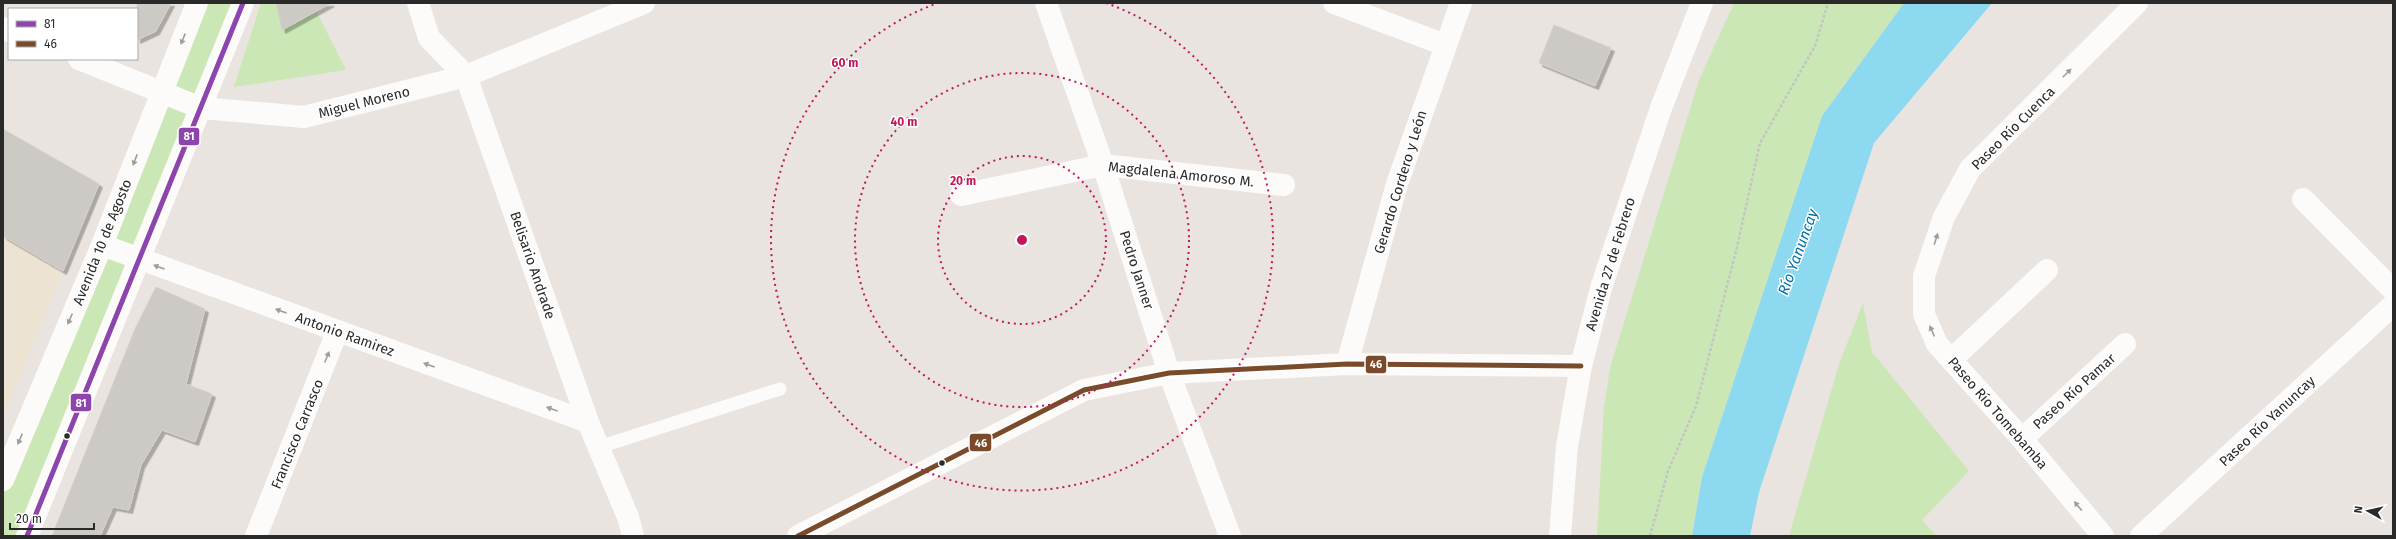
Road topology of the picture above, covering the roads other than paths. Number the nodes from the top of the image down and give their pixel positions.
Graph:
1 (197, 3) edge
2 (243, 3) edge
3 (418, 3) edge
4 (1046, 3) edge
5 (1334, 3) edge
6 (1461, 3) edge
7 (1702, 3) edge
8 (2137, 3) edge
9 (631, 5) edge
10 (1444, 45) junction
11 (81, 60) edge
12 (466, 76) junction
13 (161, 92) junction
14 (201, 108) junction
15 (1104, 165) junction
16 (1284, 185) dead end
17 (961, 195) dead end
18 (2303, 199) dead end
19 (102, 245) junction
20 (138, 260) junction
21 (2047, 270) dead end
22 (1924, 276) joint
23 (2393, 290) edge
24 (2393, 305) edge
25 (337, 332) junction
26 (2125, 344) dead end
27 (1952, 359) junction
28 (1346, 364) junction
29 (1581, 366) junction
30 (1169, 373) junction
31 (780, 389) dead end
32 (588, 422) junction
33 (2022, 439) junction
34 (599, 447) junction
35 (3, 480) edge
36 (27, 536) edge
37 (256, 536) edge
38 (633, 536) edge
39 (798, 536) edge
40 (1230, 536) edge
41 (1560, 536) edge
42 (2103, 536) edge
43 (2141, 536) edge

1 -> 13 street, Avenida 10 de Agosto
2 - 14 street
3 - 12 street, Belisario Andrade
4 - 15 street, Pedro Janner
5 - 10 street
6 - 10 street, Gerardo Cordero y León
7 - 29 street, Avenida 27 de Febrero
22 -> 8 street, Paseo Río Cuenca
9 - 12 street, Miguel Moreno
10 - 28 street, Gerardo Cordero y León
11 - 13 street, Miguel Moreno
12 - 14 street, Miguel Moreno
12 - 32 street, Belisario Andrade
13 - 14 street, Miguel Moreno
13 -> 19 street, Avenida 10 de Agosto
14 - 20 street
15 - 16 street, Magdalena Amoroso M.
15 - 17 street, Magdalena Amoroso M.
15 - 30 street, Pedro Janner
18 - 23 street
19 - 20 street, Antonio Ramirez
19 -> 35 street, Avenida 10 de Agosto
25 -> 20 street, Antonio Ramirez
20 - 36 street
21 - 27 street
27 -> 22 street, Paseo Río Tomebamba
24 - 43 street, Paseo Río Yanuncay
32 -> 25 street, Antonio Ramirez
37 -> 25 street, Francisco Carrasco
26 - 33 street, Paseo Río Pamar
27 - 33 street, Paseo Río Tomebamba
28 - 29 street
28 - 30 street
29 - 41 street, Avenida 27 de Febrero
30 - 39 street
30 - 40 street, Pedro Janner
31 - 34 lane
32 - 34 street, Belisario Andrade
42 -> 33 street, Paseo Río Tomebamba
34 - 38 street, Belisario Andrade

